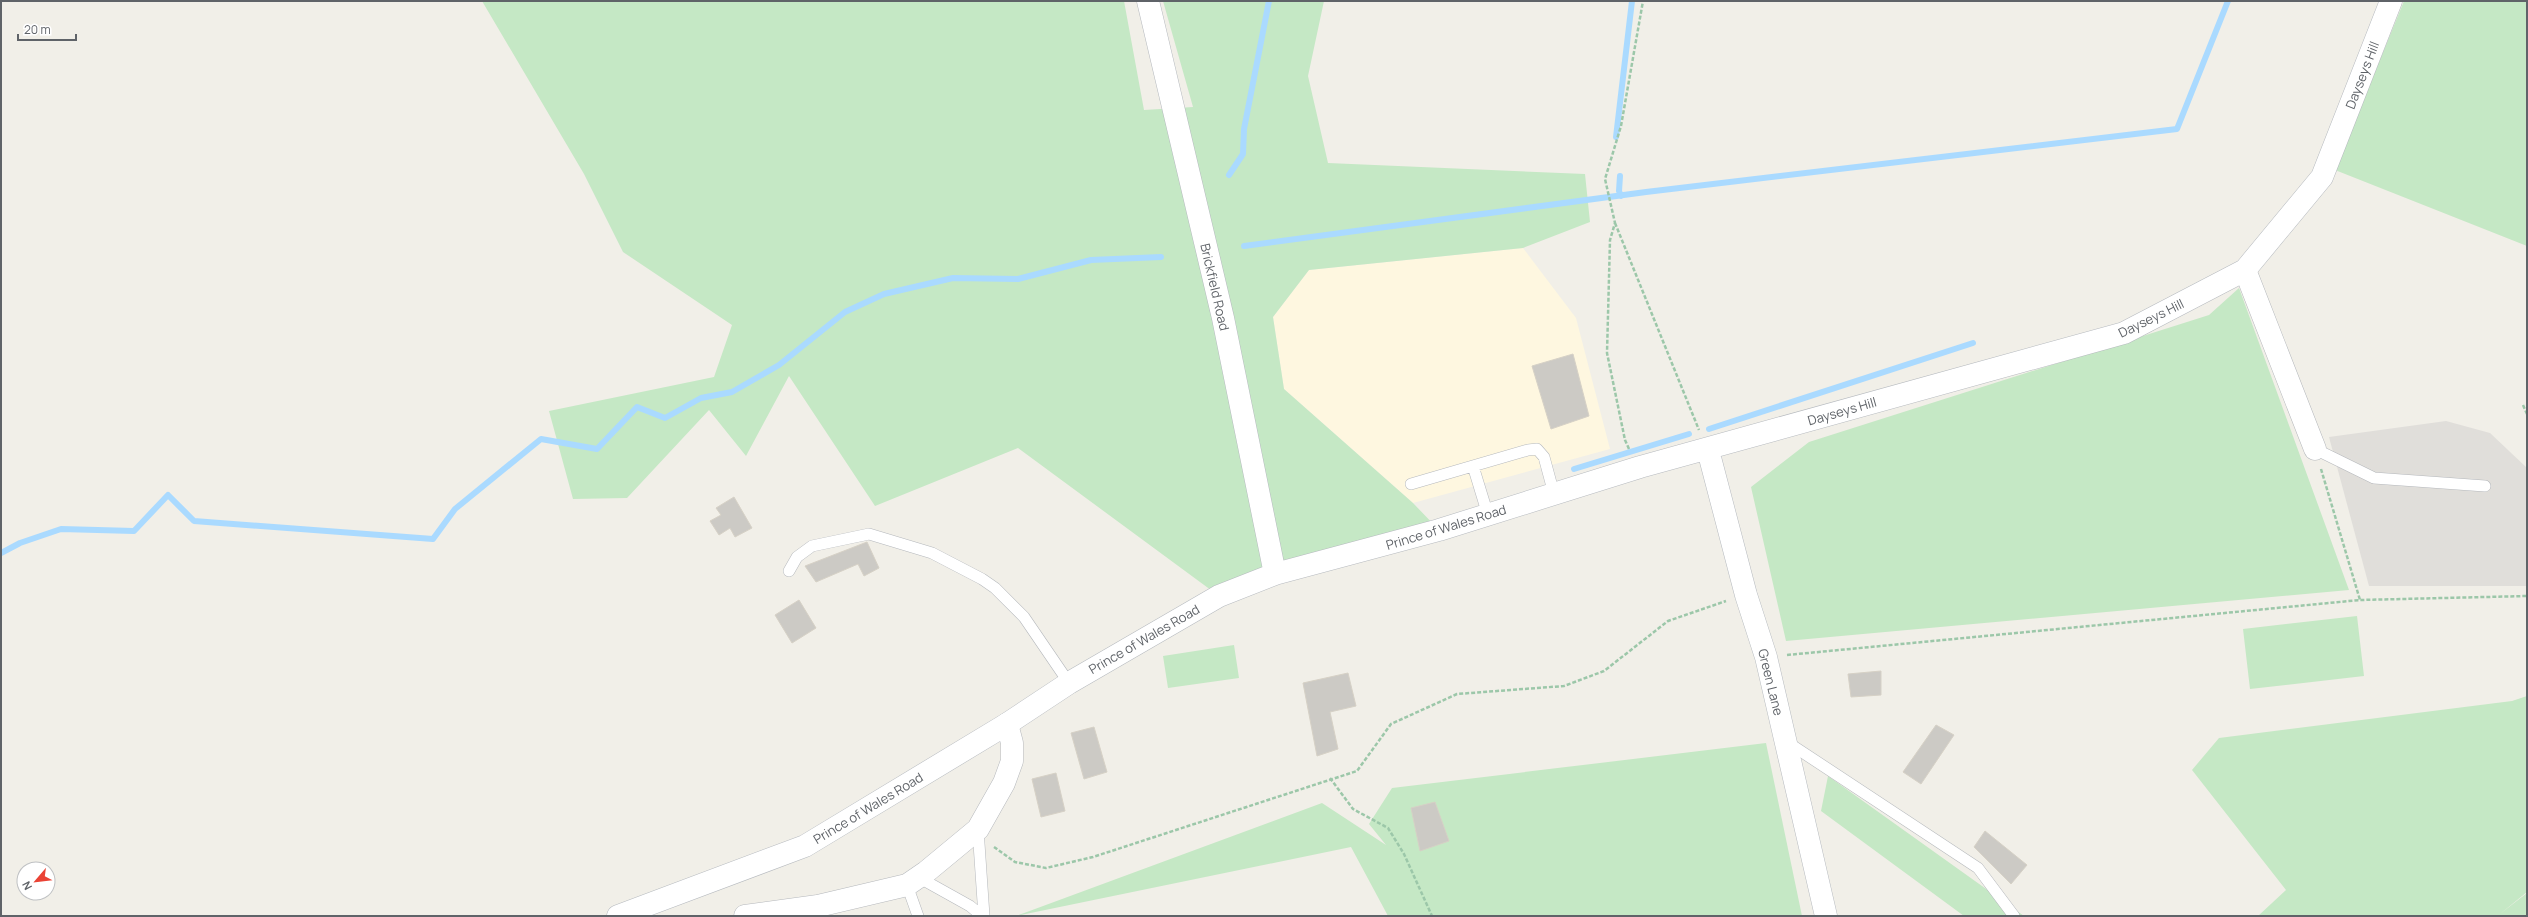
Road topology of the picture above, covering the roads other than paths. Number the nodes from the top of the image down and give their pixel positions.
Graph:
1 (1148, 1) edge
2 (2391, 1) edge
3 (2245, 270) junction
4 (2315, 449) joint
5 (1706, 451) junction
6 (1473, 466) junction
7 (1411, 484) dead end
8 (2486, 486) dead end
9 (1554, 494) junction
10 (1488, 515) junction
11 (788, 571) dead end
12 (1275, 574) junction
13 (1069, 683) junction
14 (1007, 724) junction
15 (1785, 740) junction
16 (978, 829) junction
17 (913, 881) junction
18 (625, 916) edge
19 (745, 916) edge
20 (918, 916) edge
21 (983, 916) edge
22 (1826, 916) edge
23 (2014, 916) edge

1 - 12 street, Brickfield Road
2 - 3 street, Dayseys Hill
3 - 4 street
3 - 5 street, Dayseys Hill
4 - 8 lane
5 - 9 street, Prince of Wales Road
5 - 15 street, Green Lane
6 - 7 lane
6 - 9 lane
6 - 10 lane
9 - 10 street, Prince of Wales Road
10 - 12 street, Prince of Wales Road
11 - 13 lane
12 - 13 street, Prince of Wales Road
13 - 14 street, Prince of Wales Road
14 - 16 street
14 - 18 street, Prince of Wales Road
15 - 22 street, Green Lane
15 - 23 lane
16 - 17 street
16 - 21 lane
17 - 19 street
17 - 20 lane
17 - 21 lane

